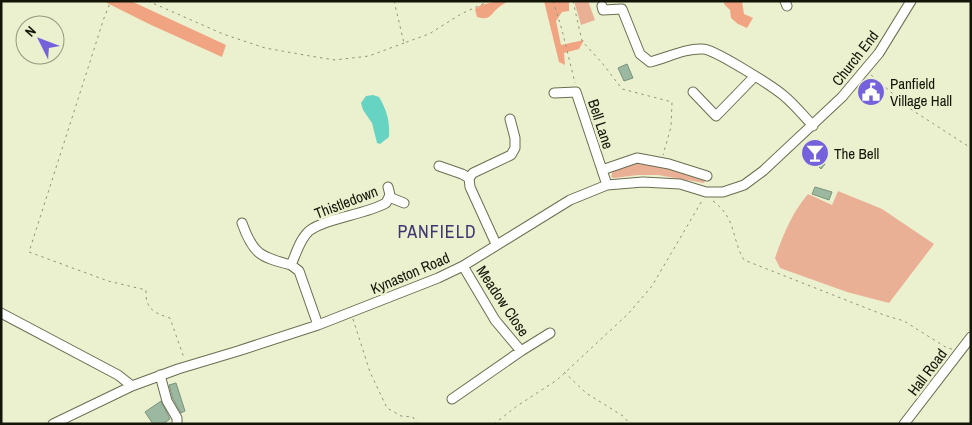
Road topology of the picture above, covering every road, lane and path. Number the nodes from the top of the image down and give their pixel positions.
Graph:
1 (114, 1) edge
2 (148, 1) edge
3 (394, 1) edge
4 (489, 1) edge
5 (553, 1) edge
6 (573, 1) edge
7 (911, 1) edge
8 (602, 6) dead end
9 (404, 43) junction
10 (866, 70) junction
11 (755, 76) junction
12 (554, 92) dead end
13 (576, 92) junction
14 (693, 92) dead end
15 (510, 119) dead end
16 (812, 126) junction
17 (971, 148) edge
18 (662, 162) junction
19 (439, 166) dead end
20 (602, 170) junction
21 (708, 176) dead end
22 (469, 178) junction
23 (607, 185) junction
24 (707, 192) junction
25 (404, 203) dead end
26 (242, 223) dead end
27 (496, 244) junction
28 (291, 265) junction
29 (462, 266) junction
30 (351, 312) junction
31 (1, 313) edge
32 (318, 325) junction
33 (550, 333) dead end
34 (971, 337) edge
35 (961, 350) junction
36 (520, 351) junction
37 (186, 366) junction
38 (564, 372) junction
39 (160, 375) junction
40 (132, 386) junction
41 (452, 399) dead end
42 (53, 424) edge
43 (177, 424) edge
44 (417, 424) edge
45 (494, 424) edge
46 (630, 424) edge
47 (904, 424) edge

1 - 37 path
2 - 9 path
3 - 9 path
4 - 9 path
5 - 13 path
6 - 18 path
7 - 10 street, Church End
8 - 11 street
10 - 16 street, Church End
10 - 17 path
11 - 14 street
11 - 16 street
12 - 13 street, Bell Lane
13 - 20 street, Bell Lane
15 - 22 street
16 - 24 street, Kynaston Road
18 - 20 street
18 - 21 street
19 - 22 street
20 - 23 street, Bell Lane
22 - 27 street
23 - 24 street, Kynaston Road
23 - 27 street, Kynaston Road
24 - 35 path
24 - 38 path
25 - 28 street, Thistledown
26 - 28 street
27 - 29 street, Kynaston Road
28 - 32 street
29 - 30 street, Kynaston Road
29 - 36 street, Meadow Close
30 - 32 street, Kynaston Road
30 - 44 path
31 - 40 street
32 - 37 street, Kynaston Road
33 - 36 street, Meadow Close
34 - 35 street, Hall Road
35 - 47 street, Hall Road
36 - 41 street, Meadow Close
37 - 39 street, Kynaston Road
38 - 45 path
38 - 46 path
39 - 40 street, Kynaston Road
39 - 43 street
40 - 42 street, Kynaston Road

